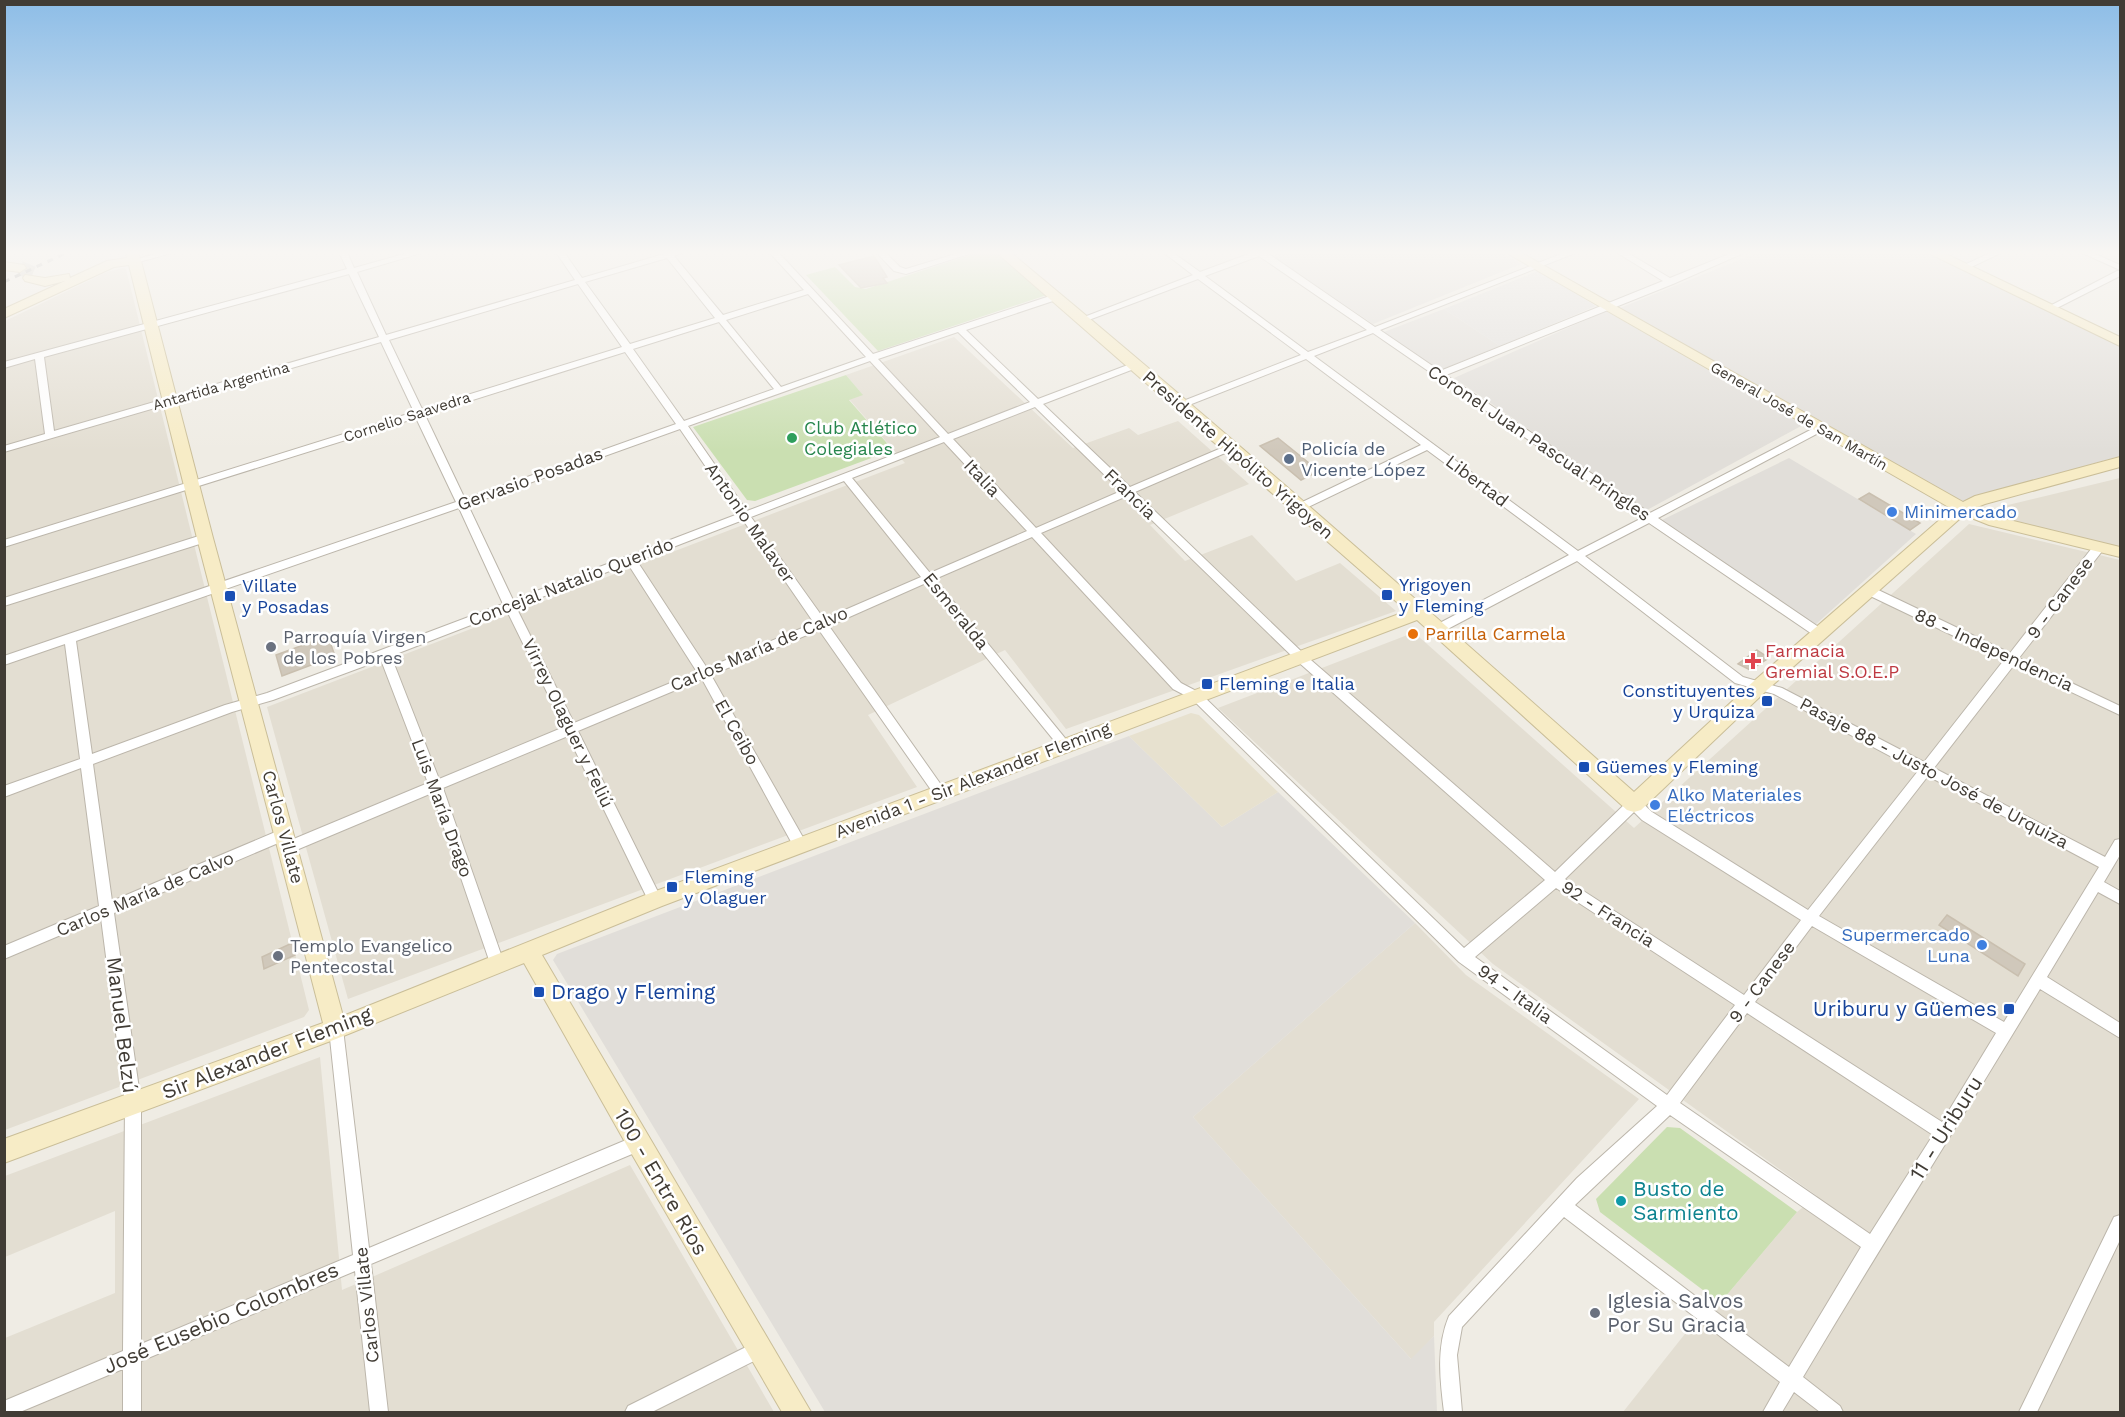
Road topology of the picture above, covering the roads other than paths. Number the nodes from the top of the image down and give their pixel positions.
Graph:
1 (150, 318) edge
2 (177, 318) edge
3 (374, 318) edge
4 (455, 318) edge
5 (606, 318) edge
6 (720, 318) joint
7 (834, 318) edge
8 (993, 318) edge
9 (1256, 318) edge
10 (1355, 318) edge
11 (1403, 318) edge
12 (1580, 318) edge
13 (1628, 318) edge
14 (2071, 318) edge
15 (1083, 319) edge
16 (152, 325) junction
17 (960, 329) junction
18 (1372, 330) junction
19 (384, 339) junction
20 (2121, 342) edge
21 (627, 348) junction
22 (1306, 355) junction
23 (39, 356) junction
24 (871, 358) junction
25 (4, 365) edge
26 (1136, 365) junction
27 (1440, 374) junction
28 (780, 391) junction
29 (171, 401) junction
30 (1036, 403) junction
31 (1181, 405) junction
32 (420, 413) junction
33 (682, 425) junction
34 (1821, 428) junction
35 (50, 436) junction
36 (945, 438) junction
37 (1429, 445) junction
38 (1229, 448) junction
39 (4, 449) edge
40 (2121, 462) edge
41 (846, 477) junction
42 (193, 485) junction
43 (1127, 491) junction
44 (463, 503) junction
45 (1298, 508) junction
46 (1963, 508) junction
47 (745, 515) junction
48 (1650, 518) junction
49 (1032, 532) junction
50 (205, 538) junction
51 (4, 544) edge
52 (2099, 547) junction
53 (2121, 552) edge
54 (1576, 555) junction
55 (631, 560) junction
56 (929, 578) junction
57 (218, 588) junction
58 (1868, 590) junction
59 (4, 602) edge
60 (510, 606) junction
61 (1418, 613) junction
62 (820, 625) junction
63 (1438, 629) junction
64 (1819, 633) junction
65 (70, 640) junction
66 (384, 654) junction
67 (1300, 657) junction
68 (2014, 658) junction
69 (4, 662) edge
70 (704, 673) junction
71 (1760, 686) junction
72 (1196, 696) junction
73 (250, 703) junction
74 (2121, 711) edge
75 (570, 728) junction
76 (1065, 746) junction
77 (87, 761) junction
78 (1925, 770) junction
79 (435, 784) junction
80 (4, 792) edge
81 (940, 793) junction
82 (1634, 804) junction
83 (287, 841) junction
84 (2121, 843) edge
85 (800, 845) junction
86 (2108, 865) junction
87 (1556, 880) junction
88 (2096, 884) junction
89 (2121, 898) edge
90 (655, 900) junction
91 (108, 910) junction
92 (1810, 918) junction
93 (528, 950) junction
94 (4, 953) edge
95 (1464, 957) junction
96 (497, 963) junction
97 (2037, 979) junction
98 (1745, 1005) junction
99 (336, 1029) junction
100 (2121, 1031) edge
101 (2006, 1032) junction
102 (133, 1104) junction
103 (1669, 1105) junction
104 (1944, 1133) junction
105 (638, 1143) junction
106 (4, 1151) edge
107 (1563, 1207) junction
108 (2121, 1223) edge
109 (1872, 1245) junction
110 (362, 1258) junction
111 (759, 1350) junction
112 (132, 1355) junction
113 (1790, 1380) junction
114 (4, 1410) edge
115 (132, 1413) edge
116 (379, 1413) edge
117 (634, 1413) edge
118 (797, 1413) edge
119 (1453, 1413) edge
120 (1772, 1413) edge
121 (1834, 1413) edge
122 (2028, 1413) edge

1 - 16 street, Carlos Villate
2 - 16 street
3 - 19 street, Virrey Olaguer y Feliú
4 - 19 street, Antartida Argentina
5 - 21 street, Antonio Malaver
6 - 21 street, Cornelio Saavedra
6 - 28 street
7 - 24 street, Italia
8 - 17 street, Gervasio Posadas
9 - 22 street, Libertad
10 - 18 street, Coronel Juan Pascual Pringles
11 - 18 street
12 - 27 street
13 - 34 street, General José de San Martín
14 - 20 street
15 - 26 street, Presidente Hipólito Yrigoyen
16 - 23 street
16 - 29 street, Carlos Villate
17 - 24 street, Gervasio Posadas
17 - 30 street, Francia
18 - 22 street
18 - 27 street, Coronel Juan Pascual Pringles
19 - 29 street, Antartida Argentina
19 - 32 street, Virrey Olaguer y Feliú
21 - 32 street, Cornelio Saavedra
21 - 33 street, Antonio Malaver
22 - 31 street
22 - 37 street, Libertad
23 - 25 street
23 - 35 street
24 - 28 street, Gervasio Posadas
24 - 36 street, Italia
26 - 30 street, Concejal Natalio Querido
26 - 31 street, Presidente Hipólito Yrigoyen
27 - 48 street, Coronel Juan Pascual Pringles
28 - 33 street, Gervasio Posadas
29 - 35 street, Antartida Argentina
29 - 42 street, Carlos Villate
30 - 36 street, Concejal Natalio Querido
30 - 43 street, Francia
31 - 38 street, Presidente Hipólito Yrigoyen
32 - 42 street, Cornelio Saavedra
32 - 44 street, Virrey Olaguer y Feliú
33 - 44 street, Gervasio Posadas
33 - 47 street, Antonio Malaver
34 - 46 street, General José de San Martín
34 - 48 street
35 - 39 street, Antartida Argentina
36 - 41 street, Concejal Natalio Querido
36 - 49 street, Italia
37 - 45 street
37 - 54 street, Libertad
38 - 43 street, Carlos María de Calvo
38 - 45 street, Presidente Hipólito Yrigoyen
40 - 46 street
41 - 47 street, Concejal Natalio Querido
41 - 56 street, Esmeralda
42 - 50 street, Carlos Villate
42 - 51 street, Cornelio Saavedra
43 - 49 street, Carlos María de Calvo
43 - 67 street, Francia
44 - 57 street, Gervasio Posadas
44 - 60 street, Virrey Olaguer y Feliú
45 - 61 street, Presidente Hipólito Yrigoyen
46 - 52 street, General José de San Martín
46 - 58 street
47 - 55 street, Concejal Natalio Querido
47 - 62 street, Antonio Malaver
48 - 54 street
48 - 64 street, Coronel Juan Pascual Pringles
49 - 56 street, Carlos María de Calvo
49 - 72 street, Italia
50 - 57 street, Carlos Villate
50 - 59 street
52 - 53 street, General José de San Martín
52 - 68 street, 9 - Canese
54 - 63 street
54 - 71 street, Libertad
55 - 60 street, Concejal Natalio Querido
55 - 70 street, El Ceibo
56 - 62 street, Carlos María de Calvo
56 - 76 street, Esmeralda
57 - 65 street, Gervasio Posadas
57 - 73 street, Carlos Villate
58 - 64 street
58 - 68 street, 88 - Independencia
60 - 66 street, Concejal Natalio Querido
60 - 75 street, Virrey Olaguer y Feliú
61 - 63 street, Presidente Hipólito Yrigoyen
61 - 67 street, Avenida 1 - Sir Alexander Fleming
62 - 70 street, Carlos María de Calvo
62 - 81 street, Antonio Malaver
63 - 82 street, Presidente Hipólito Yrigoyen
64 - 71 street
65 - 69 street, Gervasio Posadas
65 - 77 street, Manuel Belzú
66 - 73 street, Concejal Natalio Querido
66 - 79 street, Luis María Drago
67 - 72 street, Avenida 1 - Sir Alexander Fleming
67 - 87 street, 92 - Francia
68 - 74 street, 88 - Independencia
68 - 78 street, 9 - Canese
70 - 75 street, Carlos María de Calvo
70 - 85 street, El Ceibo
71 - 78 street, Pasaje 88 - Justo José de Urquiza
71 - 82 street
72 - 76 street, Avenida 1 - Sir Alexander Fleming
72 - 95 street, 94 - Italia
73 - 77 street, Concejal Natalio Querido
73 - 83 street, Carlos Villate
75 - 79 street, Carlos María de Calvo
75 - 90 street, Virrey Olaguer y Feliú
76 - 81 street, Avenida 1 - Sir Alexander Fleming
77 - 80 street, Concejal Natalio Querido
77 - 91 street, Manuel Belzú
78 - 86 street, Pasaje 88 - Justo José de Urquiza
78 - 92 street, 9 - Canese
79 - 83 street, Carlos María de Calvo
79 - 96 street, Luis María Drago
81 - 85 street, Avenida 1 - Sir Alexander Fleming
82 - 87 street
82 - 92 street
83 - 91 street, Carlos María de Calvo
83 - 99 street, Carlos Villate
84 - 86 street, 11 - Uriburu
85 - 90 street, Avenida 1 - Sir Alexander Fleming
86 - 88 street, 11 - Uriburu
87 - 95 street
87 - 98 street, 92 - Francia
88 - 89 street
88 - 97 street, 11 - Uriburu
90 - 93 street, Avenida 1 - Sir Alexander Fleming
91 - 94 street, Carlos María de Calvo
91 - 102 street, Manuel Belzú
92 - 98 street, 9 - Canese
92 - 101 street
93 - 96 street, Sir Alexander Fleming
93 - 105 street, 100 - Entre Ríos
95 - 103 street, 94 - Italia
96 - 99 street, Sir Alexander Fleming
97 - 100 street
97 - 101 street, 11 - Uriburu
98 - 103 street, 9 - Canese
98 - 104 street, 92 - Francia
99 - 102 street, Sir Alexander Fleming
99 - 110 street, Carlos Villate
101 - 104 street, 11 - Uriburu
102 - 106 street, Sir Alexander Fleming
102 - 112 street, Manuel Belzú
103 - 107 street, 9 - Canese
103 - 109 street, 94 - Italia
104 - 109 street, 11 - Uriburu
105 - 110 street, José Eusebio Colombres
105 - 111 street, 100 - Entre Ríos
107 - 113 street
107 - 119 street, 9 - Canese
108 - 122 street
109 - 113 street, 11 - Uriburu
110 - 112 street, José Eusebio Colombres
110 - 116 street, Carlos Villate
111 - 117 street
111 - 118 street, 100 - Entre Ríos
112 - 114 street, José Eusebio Colombres
112 - 115 street, Manuel Belzú
113 - 120 street, 11 - Uriburu
113 - 121 street

